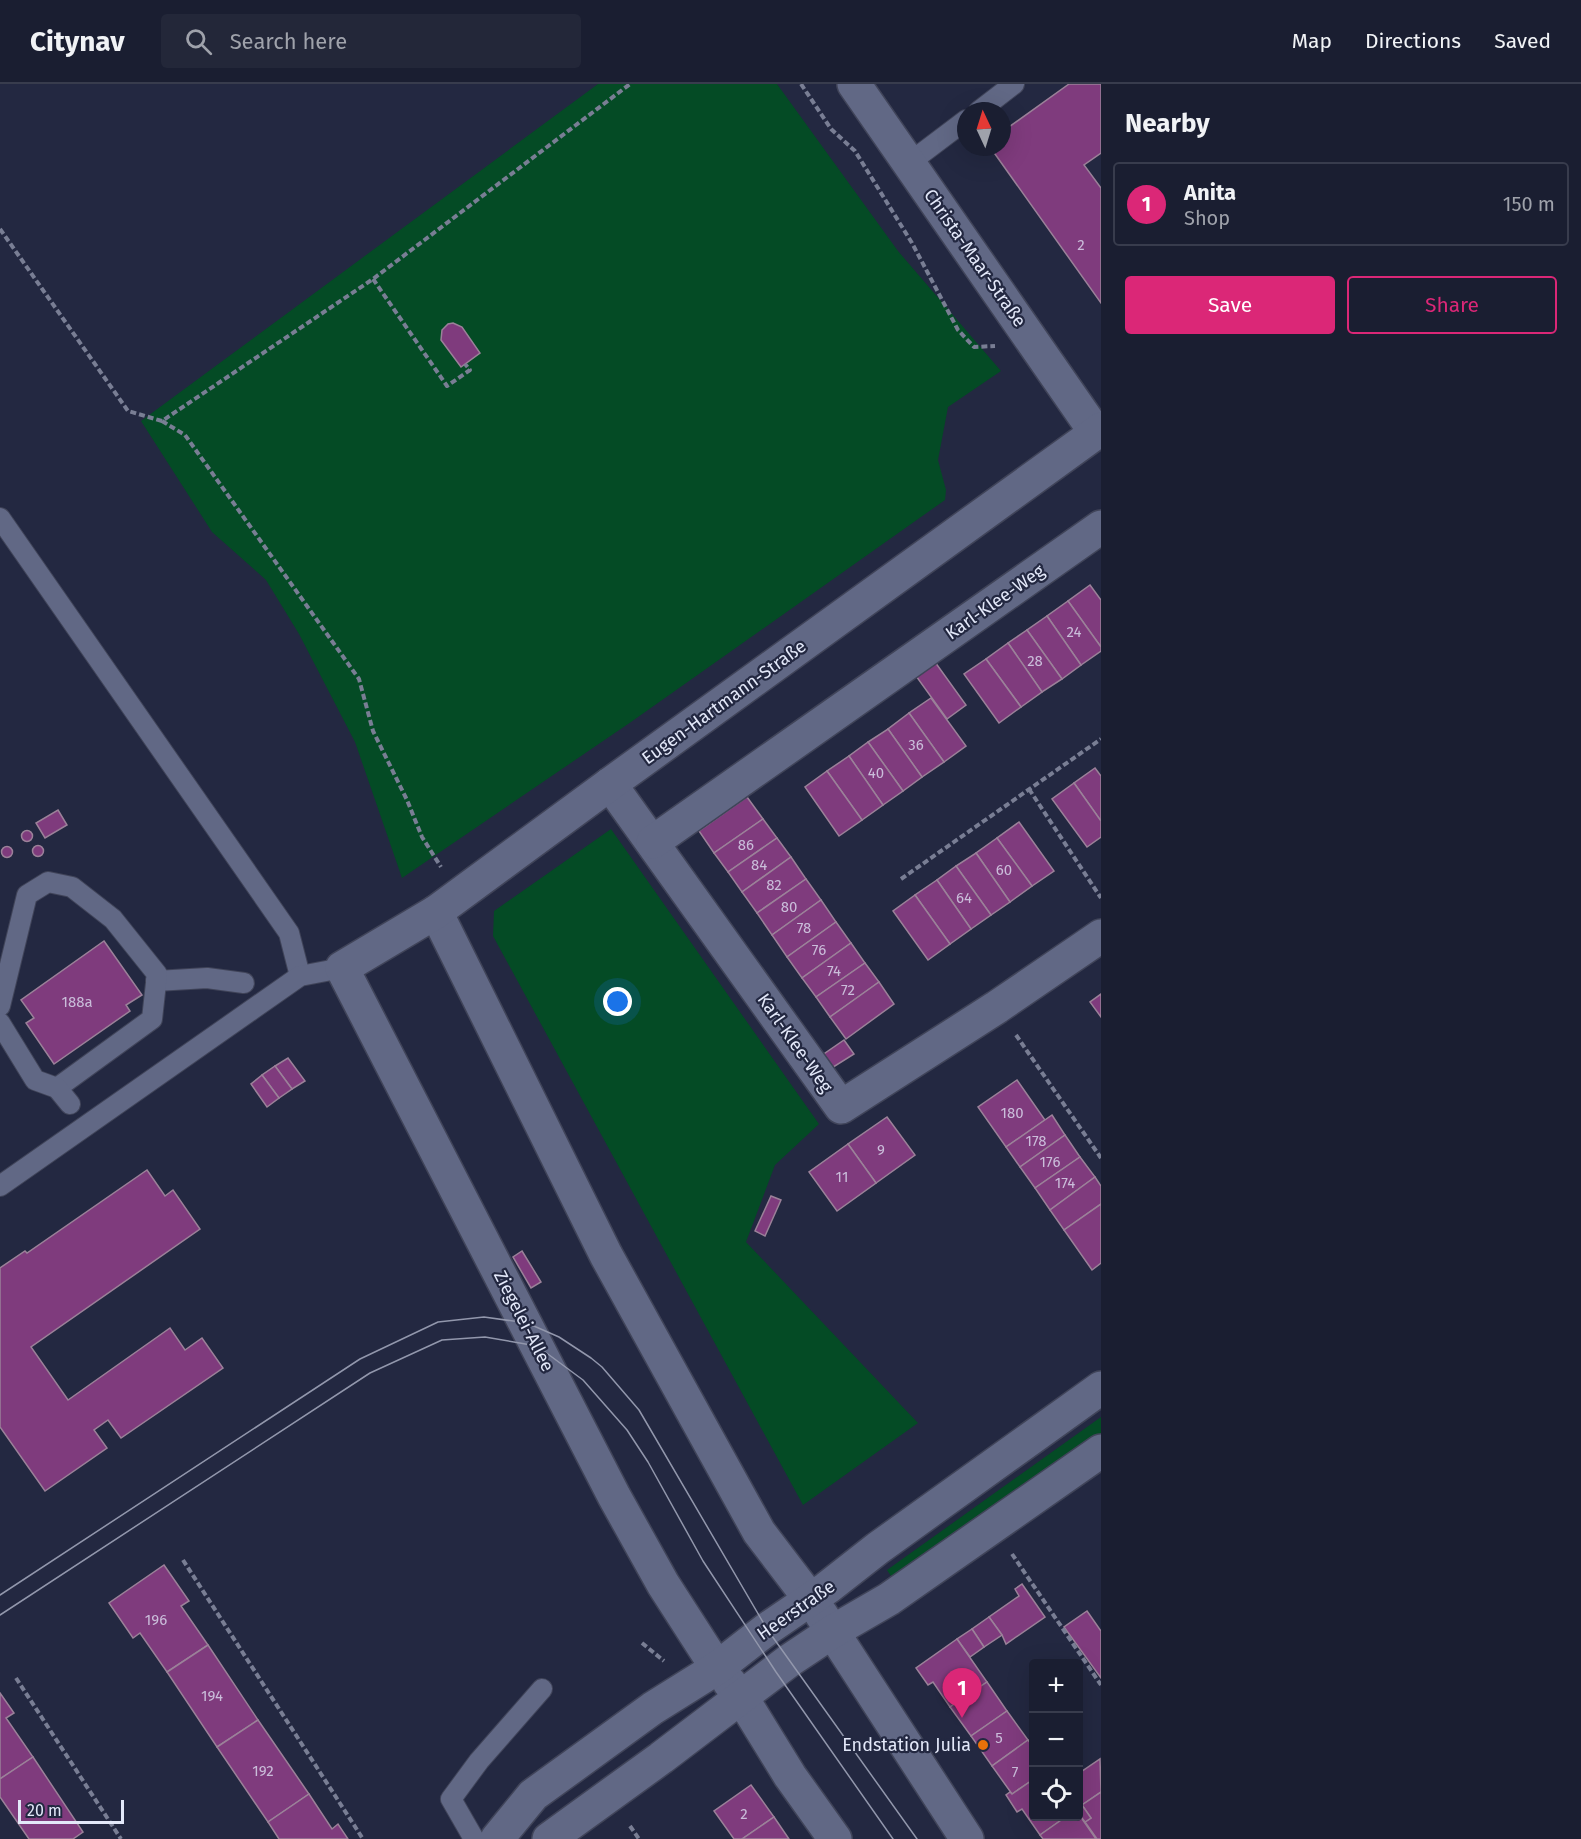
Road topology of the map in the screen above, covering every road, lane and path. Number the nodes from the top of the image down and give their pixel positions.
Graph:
1 (630, 84) edge
2 (801, 84) edge
3 (854, 84) edge
4 (1014, 84) edge
5 (991, 102) edge
6 (957, 127) edge
7 (909, 163) junction
8 (0, 229) edge
9 (373, 279) junction
10 (1034, 344) junction
11 (465, 364) dead end
12 (162, 421) junction
13 (1098, 431) edge
14 (0, 518) edge
15 (1101, 527) edge
16 (1101, 739) edge
17 (610, 784) junction
18 (1029, 789) junction
19 (653, 842) junction
20 (901, 879) dead end
21 (1101, 898) edge
22 (448, 903) junction
23 (1101, 936) edge
24 (342, 968) junction
25 (300, 976) junction
26 (156, 981) junction
27 (244, 983) dead end
28 (0, 1006) edge
29 (997, 1007) junction
30 (0, 1023) edge
31 (1101, 1158) edge
32 (0, 1185) edge
33 (1101, 1388) edge
34 (1101, 1451) edge
35 (1011, 1553) dead end
36 (183, 1560) dead end
37 (810, 1599) junction
38 (832, 1632) junction
39 (717, 1668) junction
40 (16, 1678) dead end
41 (1101, 1685) edge
42 (542, 1689) dead end
43 (742, 1698) junction
44 (630, 1826) dead end
45 (121, 1839) edge
46 (363, 1839) edge
47 (474, 1839) edge
48 (498, 1839) edge
49 (549, 1839) edge
50 (639, 1839) edge
51 (835, 1839) edge
52 (967, 1839) edge

1 - 9 path
2 - 10 path
3 - 7 street, Christa-Maar-Straße
4 - 5 lane
6 - 7 lane
7 - 10 street, Christa-Maar-Straße
8 - 12 path
9 - 11 path
9 - 12 path
10 - 13 street, Christa-Maar-Straße
12 - 22 path
13 - 17 street, Eugen-Hartmann-Straße
14 - 25 lane
15 - 19 street, Karl-Klee-Weg
16 - 18 path
17 - 19 street, Karl-Klee-Weg
17 - 22 street, Eugen-Hartmann-Straße
18 - 20 path
18 - 21 path
19 - 29 street, Karl-Klee-Weg
22 - 24 street, Eugen-Hartmann-Straße
22 - 37 street
23 - 29 street, Karl-Klee-Weg
24 - 25 lane
24 - 39 street, Ziegelei-Allee
25 - 32 lane
26 - 27 lane
26 - 28 lane
26 - 30 lane
29 - 31 path
33 - 37 street, Heerstraße
34 - 38 street, Heerstraße
35 - 41 path
36 - 46 path
37 - 38 street
37 - 39 street, Heerstraße
38 - 43 street, Heerstraße
38 - 52 street
39 - 43 street, Ziegelei-Allee
39 - 48 street, Heerstraße
40 - 45 path
42 - 47 lane
43 - 49 street, Heerstraße
43 - 51 street, Ziegelei-Allee
44 - 50 path

